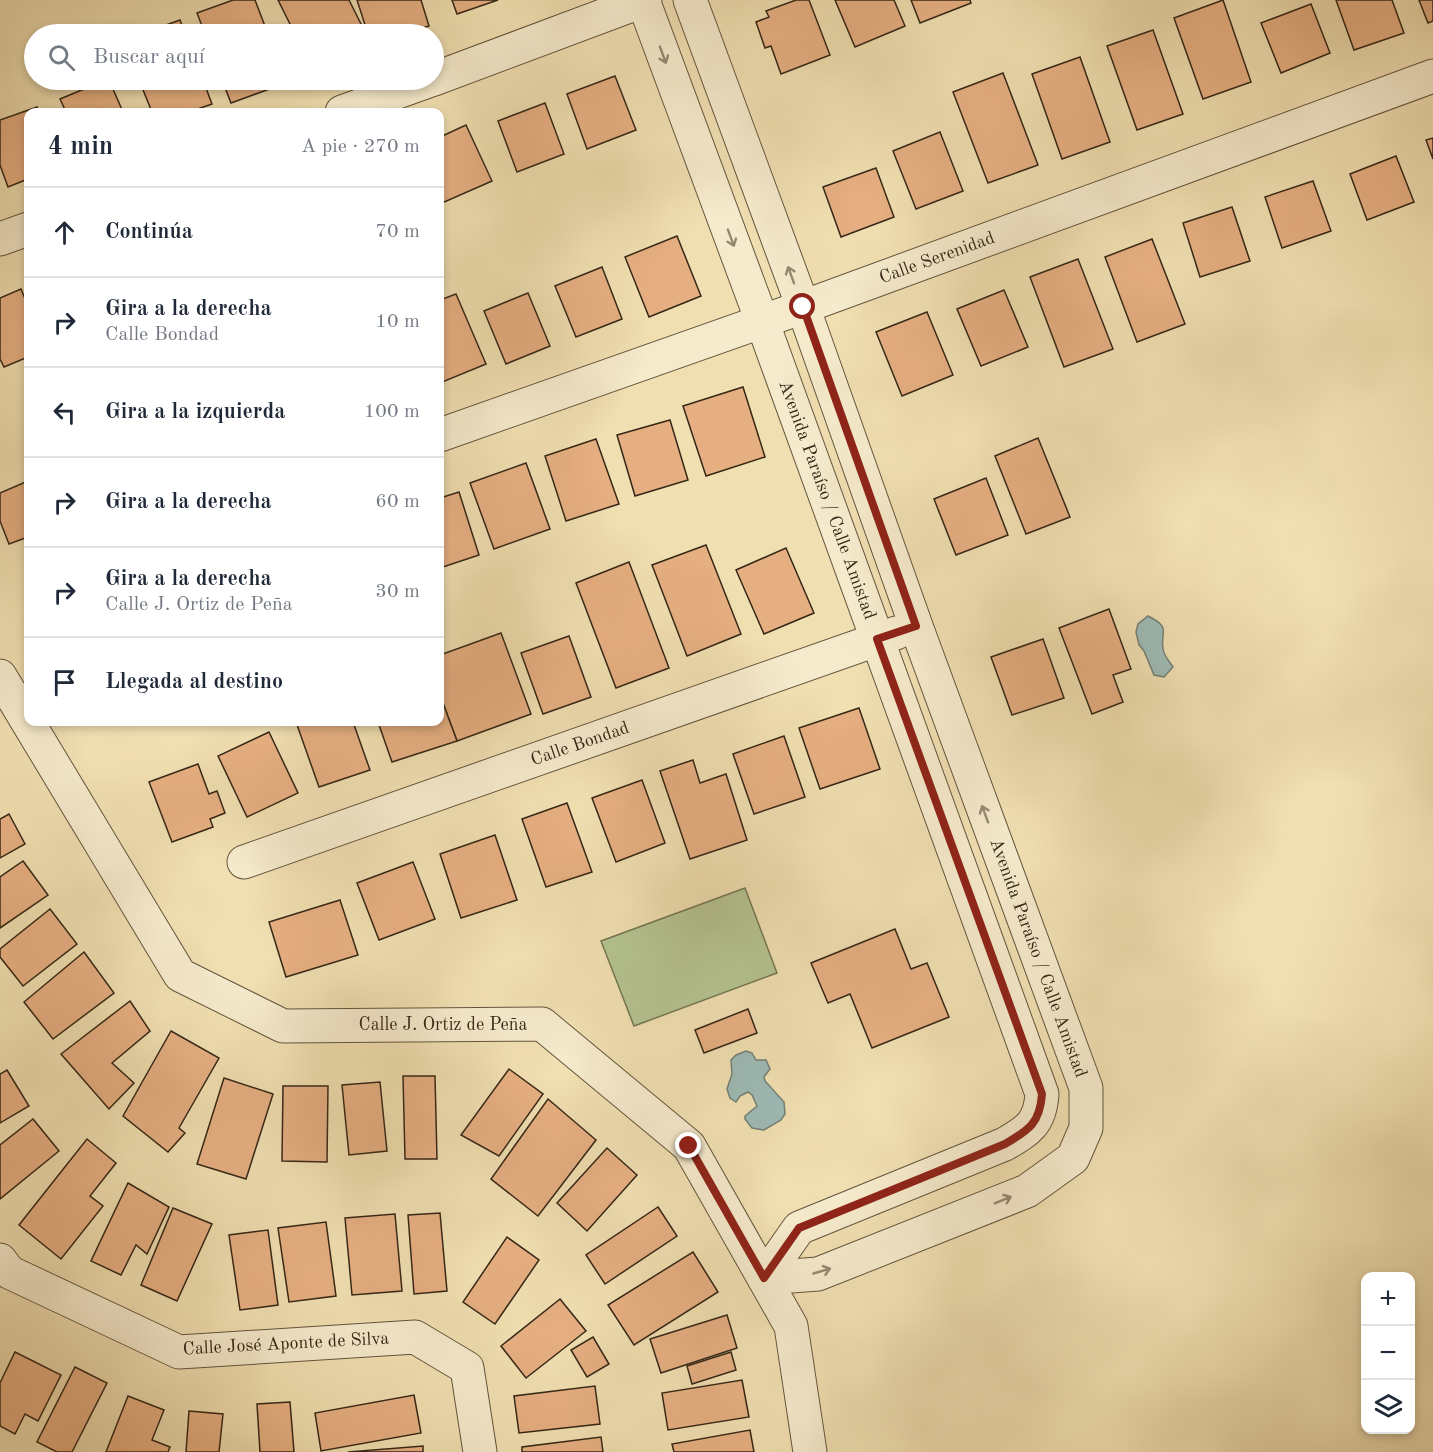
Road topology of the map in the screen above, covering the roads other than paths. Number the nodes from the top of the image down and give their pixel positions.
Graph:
1 (644, 0) edge
2 (690, 0) edge
3 (444, 75) edge
4 (1433, 76) edge
5 (402, 90) edge
6 (353, 108) edge
7 (24, 230) edge
8 (0, 239) edge
9 (803, 307) junction
10 (762, 321) junction
11 (444, 434) edge
12 (916, 626) junction
13 (877, 639) junction
14 (0, 676) edge
15 (24, 716) edge
16 (30, 726) edge
17 (244, 862) dead end
18 (1026, 1132) junction
19 (1073, 1158) junction
20 (0, 1260) edge
21 (764, 1278) junction
22 (480, 1452) edge
23 (810, 1452) edge

1 - 3 street
1 -> 10 street, Avenida Paraíso / Calle Amistad
9 -> 2 street, Avenida Paraíso / Calle Amistad
4 - 9 street, Calle Serenidad
5 - 6 street
7 - 8 street
9 - 10 street, Calle Serenidad
9 - 12 street, Avenida Paraíso / Calle Amistad
10 - 11 street, Calle Serenidad
10 - 13 street, Avenida Paraíso / Calle Amistad
12 - 13 street, Calle Bondad
19 -> 12 street, Avenida Paraíso / Calle Amistad
13 - 17 street, Calle Bondad
13 - 18 street, Avenida Paraíso / Calle Amistad
14 - 15 street, Calle J. Ortiz de Peña
16 - 21 street, Calle J. Ortiz de Peña
18 - 19 street
18 - 21 street
21 -> 19 street
20 - 22 street, Calle José Aponte de Silva
21 - 23 street, Calle J. Ortiz de Peña

